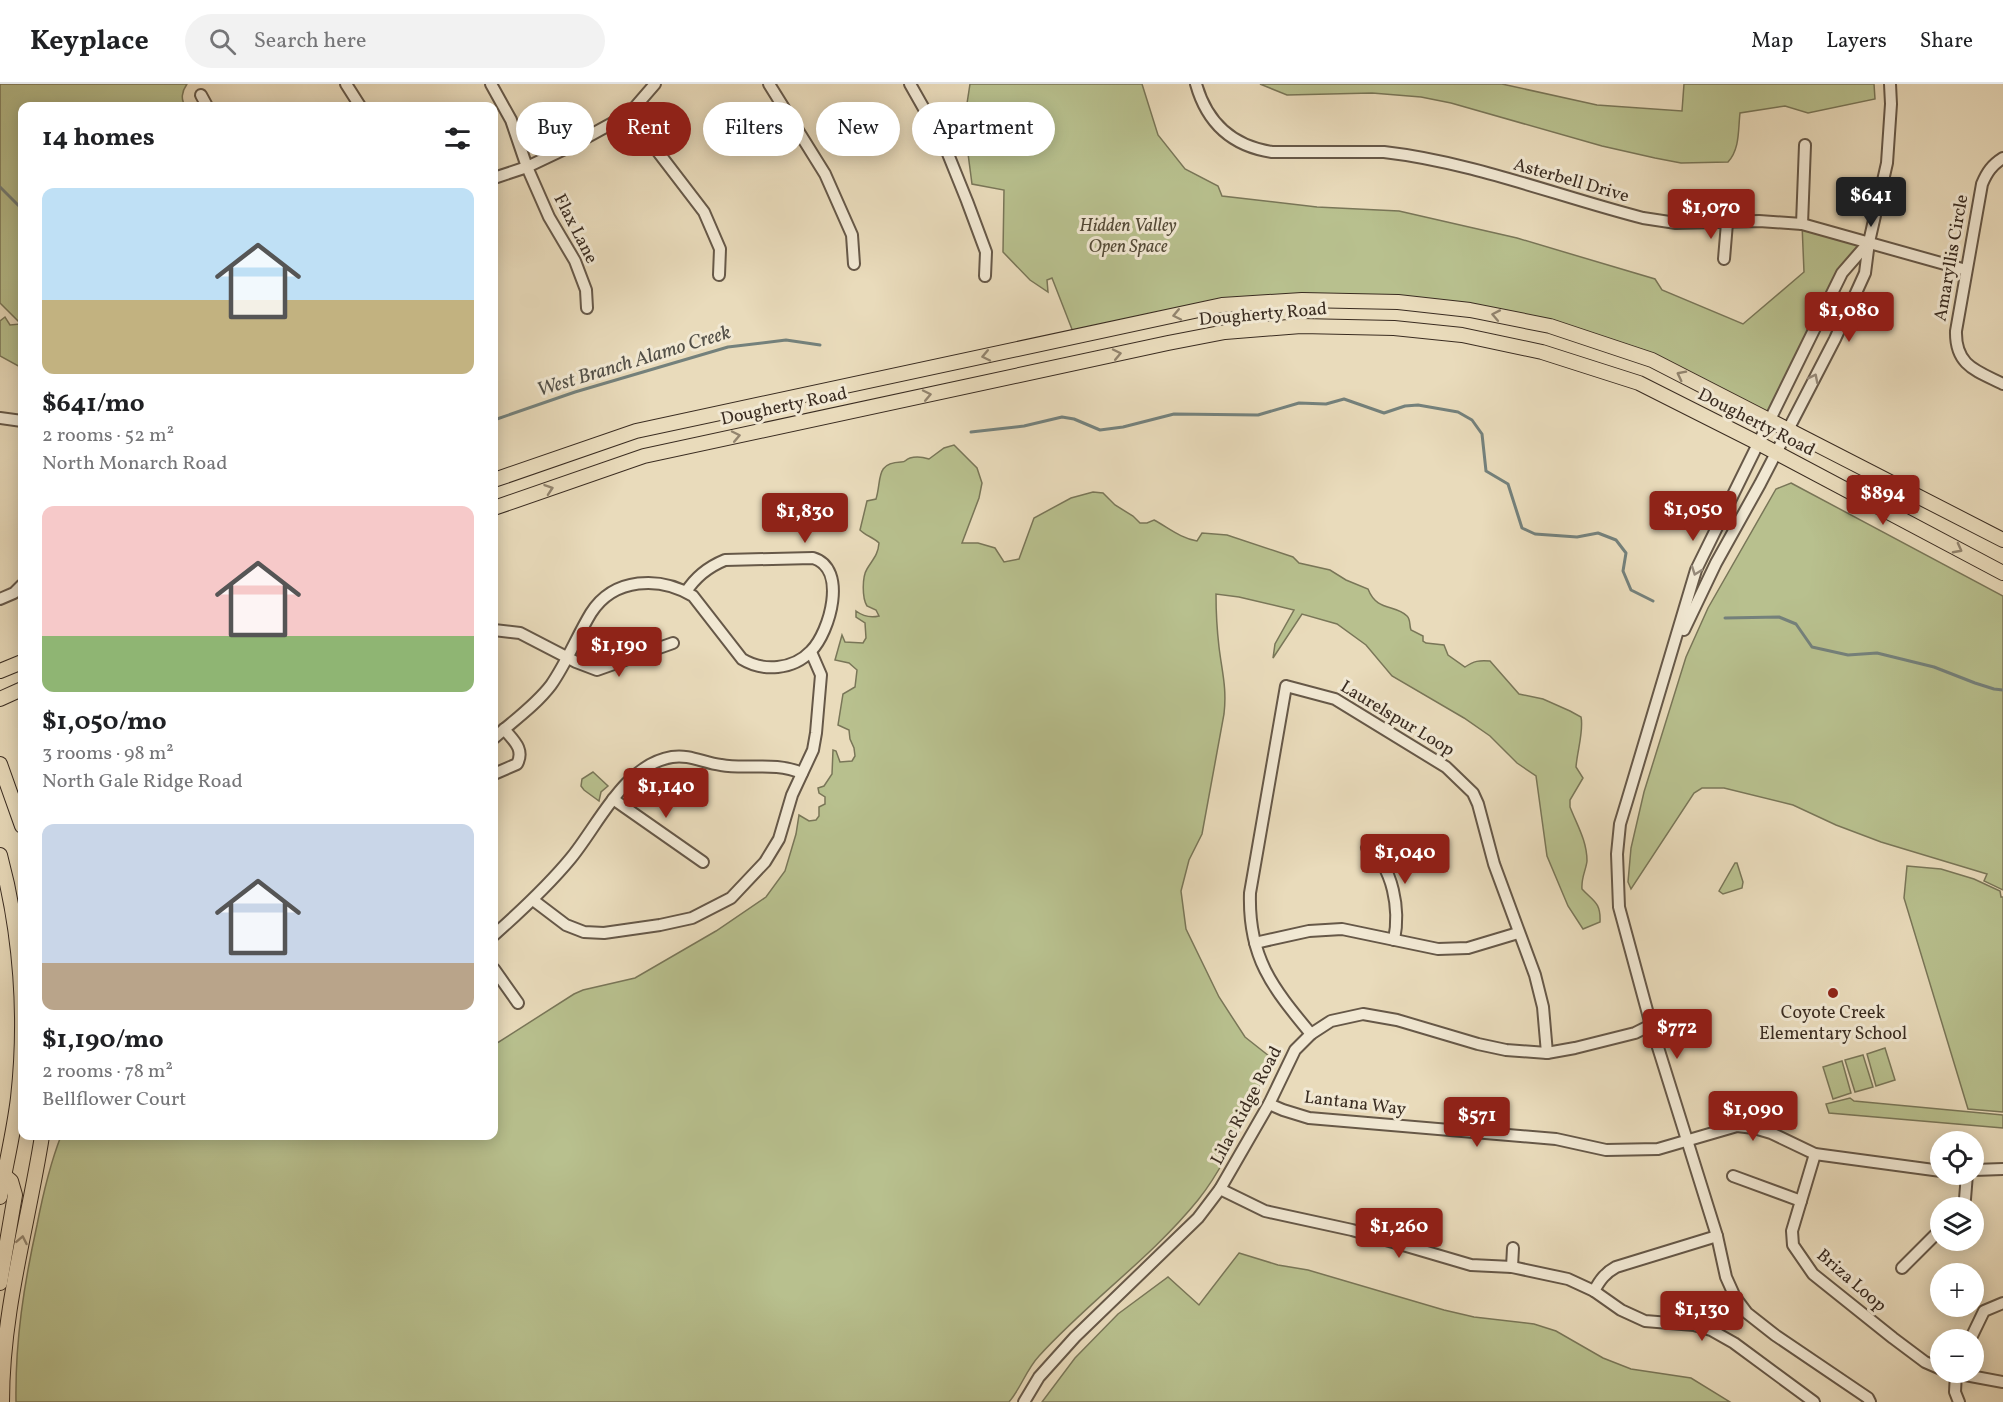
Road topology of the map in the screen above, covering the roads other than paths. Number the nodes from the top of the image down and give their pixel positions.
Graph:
1 (346, 84) edge
2 (655, 84) edge
3 (769, 84) edge
4 (910, 84) edge
5 (1196, 84) edge
6 (1890, 84) edge
7 (495, 85) edge
8 (201, 95) dead end
9 (205, 102) edge
10 (357, 102) edge
11 (639, 102) edge
12 (606, 127) edge
13 (1805, 145) dead end
14 (661, 156) edge
15 (2003, 158) edge
16 (527, 166) junction
17 (498, 177) edge
18 (1727, 223) junction
19 (1802, 224) junction
20 (1869, 242) junction
21 (1724, 259) dead end
22 (854, 264) dead end
23 (1966, 270) junction
24 (719, 275) dead end
25 (986, 276) dead end
26 (586, 308) dead end
27 (2003, 384) edge
28 (0, 418) edge
29 (18, 421) edge
30 (1770, 421) junction
31 (1788, 430) junction
32 (1758, 443) junction
33 (1776, 453) junction
34 (498, 479) edge
35 (498, 507) edge
36 (2003, 540) edge
37 (2003, 573) edge
38 (18, 589) edge
39 (686, 592) junction
40 (0, 599) edge
41 (498, 630) edge
42 (673, 643) dead end
43 (811, 652) junction
44 (1671, 657) junction
45 (567, 658) junction
46 (18, 664) edge
47 (0, 671) edge
48 (18, 692) edge
49 (0, 699) edge
50 (504, 729) junction
51 (498, 734) edge
52 (0, 764) edge
53 (498, 772) edge
54 (802, 773) junction
55 (613, 799) junction
56 (18, 815) edge
57 (1367, 848) dead end
58 (0, 855) edge
59 (703, 862) dead end
60 (533, 900) junction
61 (498, 931) edge
62 (1518, 933) junction
63 (1394, 940) junction
64 (1255, 943) junction
65 (18, 957) edge
66 (498, 975) edge
67 (518, 1003) dead end
68 (1652, 1025) junction
69 (1311, 1034) junction
70 (1547, 1053) junction
71 (18, 1097) edge
72 (1269, 1104) junction
73 (41, 1140) edge
74 (1688, 1142) junction
75 (1815, 1154) junction
76 (1984, 1168) edge
77 (2003, 1169) edge
78 (1930, 1170) edge
79 (1733, 1176) dead end
80 (1, 1185) edge
81 (1220, 1189) junction
82 (1801, 1201) junction
83 (1717, 1236) junction
84 (1930, 1240) edge
85 (1513, 1248) dead end
86 (1512, 1268) junction
87 (1902, 1268) dead end
88 (0, 1283) edge
89 (1594, 1291) junction
90 (2003, 1303) edge
91 (1975, 1329) edge
92 (1930, 1364) edge
93 (1, 1368) edge
94 (1984, 1379) edge
95 (2003, 1382) edge
96 (1954, 1383) edge
97 (2, 1402) edge
98 (1024, 1402) edge
99 (1814, 1402) edge
100 (1870, 1402) edge
101 (1959, 1402) edge

1 - 10 street
2 - 11 street
3 - 22 street
4 - 25 street
5 - 18 street, Asterbell Drive
6 - 20 street
7 - 16 street, Flax Lane
8 - 9 street
12 - 16 street
13 - 19 street
14 - 24 street
15 - 23 street, Amaryllis Circle
16 - 17 street
16 - 26 street, Flax Lane
18 - 19 street, Asterbell Drive
18 - 21 street
19 - 20 street, Asterbell Drive
20 - 23 street, Asterbell Drive
20 - 30 street
31 -> 20 street
23 - 27 street, Amaryllis Circle
28 - 29 street
30 - 31 main road, Dougherty Road
30 - 32 street
30 -> 34 main road, Dougherty Road
31 - 33 street
31 - 36 main road, Dougherty Road
32 - 33 main road, Dougherty Road
35 -> 32 main road, Dougherty Road
32 -> 44 street
33 -> 37 main road, Dougherty Road
33 - 44 street
38 - 40 street
39 - 43 street
39 - 43 street
39 - 45 street
41 - 45 street
42 - 45 street
43 - 54 street
44 - 68 street
45 - 50 street
46 - 47 main road
48 - 49 main road
50 - 51 street
50 - 53 street
52 - 56 main road
54 - 55 street
54 - 60 street
55 - 59 street
55 - 60 street
57 - 63 street
58 - 65 main road
60 - 61 street
62 - 63 street
62 - 64 street, Laurelspur Loop
62 - 70 street, Laurelspur Loop
63 - 64 street
64 - 69 street, Laurelspur Loop
66 - 67 street
68 - 70 street, Lilac Ridge Road
68 - 74 street
69 - 70 street, Lilac Ridge Road
69 - 72 street, Lilac Ridge Road
71 - 80 main road
72 - 74 street, Lantana Way
72 - 81 street, Lilac Ridge Road
93 -> 73 main road
74 - 75 street
74 - 83 street
75 - 78 street
75 - 82 street, Briza Loop
76 - 77 street
79 - 82 street
80 - 88 main road
81 - 86 street
81 - 98 street, Lilac Ridge Road
82 - 92 street, Briza Loop
83 - 89 street
83 - 100 street
84 - 87 street
85 - 86 street
86 - 89 street
89 - 99 street
90 - 91 street
93 - 97 main road
94 - 95 street
96 - 101 street

